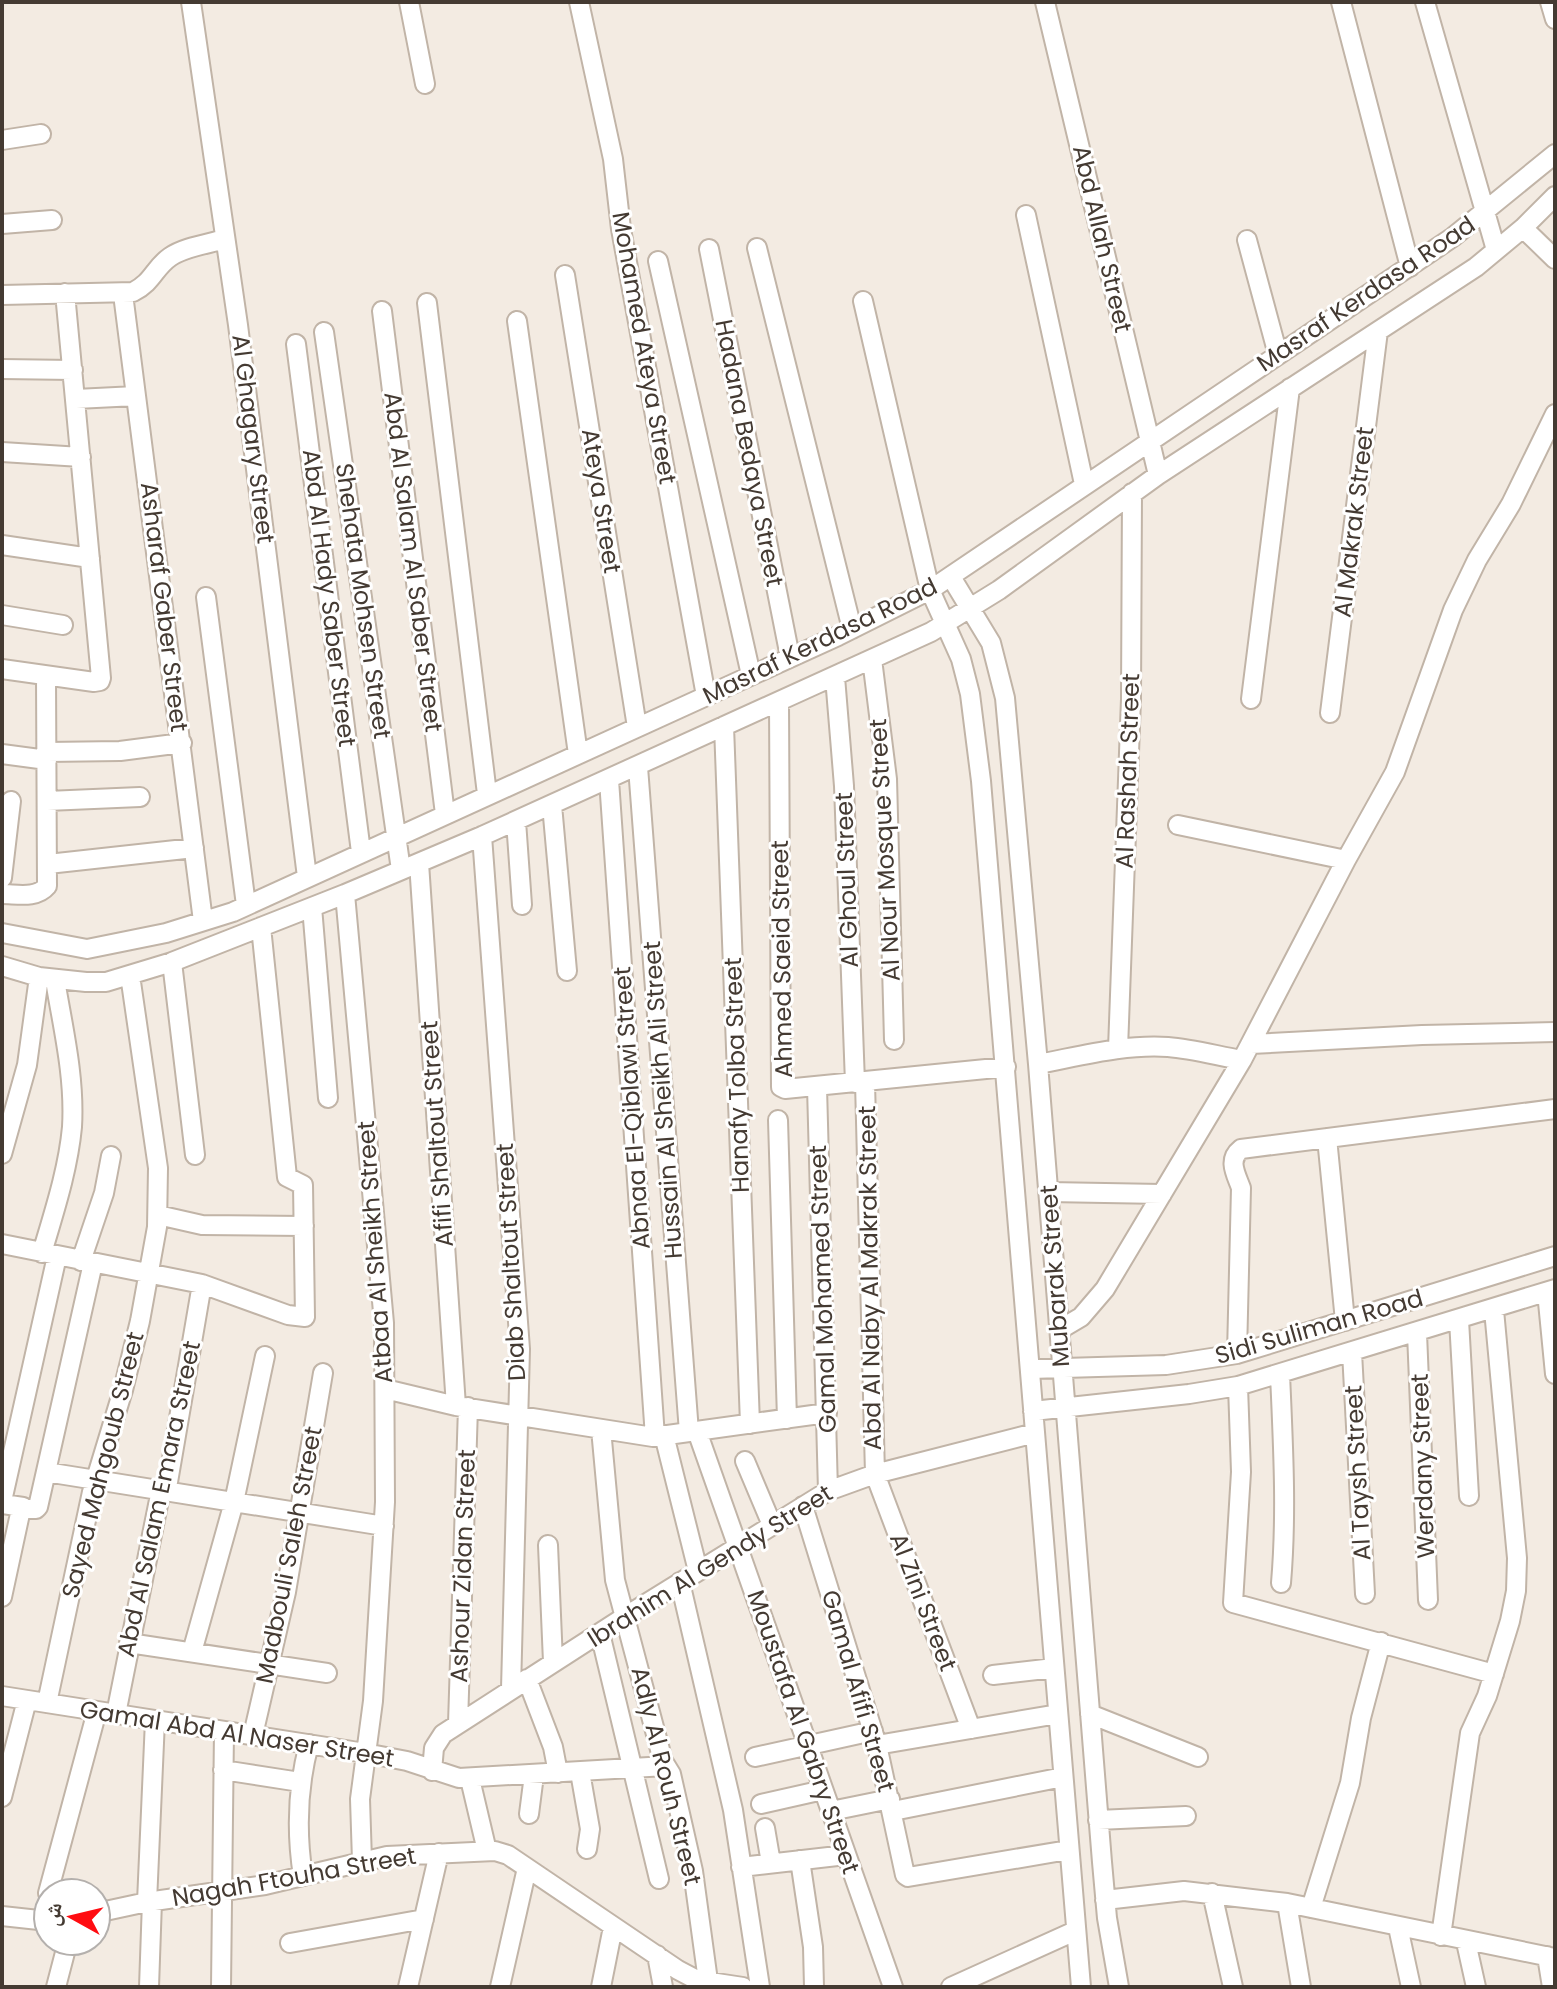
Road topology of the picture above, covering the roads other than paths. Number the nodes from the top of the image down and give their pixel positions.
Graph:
1 (191, 2) edge
2 (409, 2) edge
3 (579, 2) edge
4 (1045, 2) edge
5 (1341, 2) edge
6 (1425, 2) edge
7 (1550, 2) edge
8 (1555, 19) edge
9 (425, 84) dead end
10 (41, 134) dead end
11 (2, 140) edge
12 (1555, 154) edge
13 (1555, 196) edge
14 (1485, 212) junction
15 (1026, 215) dead end
16 (52, 220) dead end
17 (2, 224) edge
18 (1523, 228) junction
19 (225, 239) junction
20 (1247, 240) dead end
21 (757, 248) dead end
22 (709, 249) dead end
23 (1496, 250) junction
24 (1555, 259) edge
25 (658, 261) dead end
26 (1410, 267) junction
27 (565, 275) dead end
28 (65, 293) junction
29 (123, 294) junction
30 (2, 295) edge
31 (863, 301) dead end
32 (427, 303) dead end
33 (382, 311) dead end
34 (517, 321) dead end
35 (1378, 331) junction
36 (324, 332) dead end
37 (296, 344) dead end
38 (1278, 355) junction
39 (2, 369) edge
40 (73, 370) junction
41 (1290, 388) junction
42 (136, 396) junction
43 (76, 399) junction
44 (1555, 414) edge
45 (1150, 440) junction
46 (2, 452) edge
47 (81, 457) junction
48 (1158, 475) junction
49 (1084, 484) junction
50 (1132, 493) junction
51 (2, 545) edge
52 (90, 558) junction
53 (951, 577) junction
54 (930, 590) junction
55 (206, 597) dead end
56 (971, 607) junction
57 (2, 615) edge
58 (945, 624) junction
59 (63, 625) dead end
60 (852, 629) junction
61 (790, 657) junction
62 (872, 659) junction
63 (2, 669) edge
64 (751, 675) junction
65 (46, 677) junction
66 (835, 677) junction
67 (706, 696) junction
68 (1251, 699) dead end
69 (779, 702) junction
70 (1330, 713) dead end
71 (724, 726) junction
72 (637, 727) junction
73 (182, 743) junction
74 (2, 754) edge
75 (578, 754) junction
76 (47, 756) junction
77 (638, 767) junction
78 (609, 780) junction
79 (487, 794) junction
80 (140, 797) dead end
81 (11, 801) dead end
82 (47, 801) junction
83 (552, 805) junction
84 (445, 814) junction
85 (516, 821) junction
86 (1178, 825) dead end
87 (396, 836) junction
88 (482, 836) junction
89 (194, 848) junction
90 (361, 852) junction
91 (1346, 860) junction
92 (419, 863) junction
93 (48, 864) junction
94 (401, 870) junction
95 (307, 877) junction
96 (2, 878) edge
97 (2, 894) edge
98 (345, 894) junction
99 (246, 905) junction
100 (522, 905) dead end
101 (312, 907) junction
102 (203, 921) junction
103 (261, 927) junction
104 (2, 933) edge
105 (172, 962) junction
106 (2, 966) edge
107 (567, 971) dead end
108 (130, 975) junction
109 (47, 978) junction
110 (1033, 1012) junction
111 (1001, 1016) junction
112 (1553, 1032) edge
113 (894, 1040) dead end
114 (1118, 1049) junction
115 (1247, 1052) junction
116 (1555, 1052) edge
117 (1038, 1064) junction
118 (1006, 1067) junction
119 (860, 1082) junction
120 (817, 1087) junction
121 (328, 1098) dead end
122 (1555, 1109) edge
123 (778, 1120) dead end
124 (1327, 1138) junction
125 (2, 1154) edge
126 (195, 1155) dead end
127 (111, 1156) dead end
128 (1048, 1192) junction
129 (1162, 1194) junction
130 (158, 1215) junction
131 (304, 1226) junction
132 (2, 1244) edge
133 (50, 1254) junction
134 (1555, 1256) edge
135 (87, 1262) junction
136 (150, 1274) junction
137 (202, 1284) junction
138 (1551, 1291) edge
139 (1494, 1310) junction
140 (1459, 1320) junction
141 (1345, 1321) junction
142 (1059, 1330) junction
143 (1417, 1333) junction
144 (1352, 1352) junction
145 (1237, 1354) junction
146 (265, 1356) dead end
147 (1102, 1367) junction
148 (1062, 1368) junction
149 (1030, 1369) junction
150 (323, 1373) dead end
151 (1280, 1374) junction
152 (1555, 1374) edge
153 (1238, 1386) junction
154 (385, 1389) junction
155 (1104, 1403) junction
156 (462, 1406) junction
157 (1065, 1407) junction
158 (1033, 1411) junction
159 (827, 1413) junction
160 (518, 1416) junction
161 (787, 1419) junction
162 (750, 1424) junction
163 (601, 1429) junction
164 (693, 1431) junction
165 (1035, 1433) junction
166 (660, 1436) junction
167 (745, 1461) dead end
168 (46, 1472) junction
169 (875, 1474) junction
170 (96, 1480) junction
171 (4, 1481) edge
172 (161, 1490) junction
173 (828, 1491) junction
174 (1469, 1496) dead end
175 (234, 1502) junction
176 (803, 1506) junction
177 (23, 1507) junction
178 (299, 1512) junction
179 (772, 1525) junction
180 (384, 1526) junction
181 (548, 1545) dead end
182 (737, 1546) junction
183 (698, 1571) junction
184 (680, 1582) junction
185 (1281, 1583) dead end
186 (1365, 1594) dead end
187 (2, 1597) edge
188 (1428, 1600) dead end
189 (626, 1616) junction
190 (600, 1633) junction
191 (1381, 1642) junction
192 (129, 1643) junction
193 (192, 1652) junction
194 (553, 1662) junction
195 (269, 1664) junction
196 (1054, 1668) junction
197 (327, 1673) dead end
198 (1494, 1674) junction
199 (993, 1675) dead end
200 (519, 1684) junction
201 (2, 1696) edge
202 (27, 1700) junction
203 (47, 1703) junction
204 (97, 1711) junction
205 (116, 1714) junction
206 (1058, 1714) junction
207 (1090, 1714) junction
208 (155, 1720) junction
209 (458, 1724) junction
210 (971, 1729) junction
211 (224, 1731) junction
212 (253, 1735) junction
213 (875, 1738) junction
214 (309, 1744) junction
215 (808, 1746) junction
216 (365, 1753) junction
217 (755, 1757) dead end
218 (1198, 1757) dead end
219 (666, 1766) junction
220 (633, 1768) junction
221 (223, 1770) junction
222 (432, 1771) junction
223 (580, 1772) junction
224 (558, 1773) junction
225 (534, 1775) junction
226 (1063, 1777) junction
227 (470, 1779) junction
228 (300, 1782) junction
229 (823, 1790) junction
230 (2, 1797) edge
231 (761, 1804) dead end
232 (891, 1805) junction
233 (831, 1811) junction
234 (529, 1814) dead end
235 (1186, 1816) dead end
236 (1098, 1820) junction
237 (765, 1828) dead end
238 (587, 1849) dead end
239 (1068, 1850) junction
240 (487, 1851) junction
241 (439, 1853) junction
242 (846, 1855) junction
243 (800, 1860) junction
244 (362, 1861) junction
245 (771, 1863) junction
246 (741, 1867) junction
247 (527, 1868) junction
248 (303, 1876) junction
249 (53, 1877) edge
250 (659, 1879) dead end
251 (221, 1892) junction
252 (1212, 1893) junction
253 (1105, 1900) junction
254 (149, 1901) junction
255 (1287, 1903) junction
256 (1311, 1908) junction
257 (112, 1909) edge
258 (2, 1915) edge
259 (32, 1919) edge
260 (424, 1919) junction
261 (613, 1927) junction
262 (1398, 1927) junction
263 (1075, 1931) junction
264 (1441, 1936) junction
265 (1466, 1942) junction
266 (290, 1943) dead end
267 (657, 1955) junction
268 (64, 1957) edge
269 (1551, 1957) edge
270 (708, 1981) junction
271 (984, 1981) edge
272 (56, 1987) edge
273 (149, 1987) edge
274 (221, 1987) edge
275 (408, 1987) edge
276 (500, 1987) edge
277 (601, 1987) edge
278 (663, 1987) edge
279 (743, 1987) edge
280 (760, 1987) edge
281 (814, 1987) edge
282 (893, 1987) edge
283 (951, 1987) edge
284 (1081, 1987) edge
285 (1119, 1987) edge
286 (1233, 1987) edge
287 (1301, 1987) edge
288 (1411, 1987) edge
289 (1476, 1987) edge
290 (1552, 1987) edge

1 - 19 street, Al Ghagary Street
2 - 9 street
3 - 67 street, Mohamed Ateya Street
4 - 45 street, Abd Allah Street
5 - 26 street
6 - 14 street
7 - 8 street
10 - 11 street
12 - 14 street, Masraf Kerdasa Road
13 - 18 street, Masraf Kerdasa Road
14 - 23 street
14 - 26 street, Masraf Kerdasa Road
15 - 49 street
16 - 17 street
18 - 23 street, Masraf Kerdasa Road
18 - 24 street
19 - 29 street
19 - 95 street, Al Ghagary Street
20 - 38 street
21 - 60 street
22 - 61 street, Hadana Bedaya Street
23 - 35 street, Masraf Kerdasa Road
25 - 64 street
26 - 38 street, Masraf Kerdasa Road
27 - 72 street, Ateya Street
28 - 29 street
28 - 30 street
28 - 40 street
29 - 42 street, Asharaf Gaber Street
31 - 54 street, Mubarak Street
32 - 79 street
33 - 84 street, Abd Al Salam Al Saber Street
34 - 75 street
35 - 41 street, Masraf Kerdasa Road
35 - 70 street, Al Makrak Street
36 - 87 street, Shehata Mohsen Street
37 - 90 street, Abd Al Hady Saber Street
38 - 45 street, Masraf Kerdasa Road
39 - 40 street
40 - 43 street
41 - 48 street, Masraf Kerdasa Road
41 - 68 street
42 - 43 street
42 - 73 street, Asharaf Gaber Street
43 - 47 street
44 - 91 street
45 - 48 street, Abd Allah Street
45 - 49 street, Masraf Kerdasa Road
46 - 47 street
47 - 52 street
48 - 50 street, Masraf Kerdasa Road
49 - 53 street, Masraf Kerdasa Road
50 - 56 street, Masraf Kerdasa Road
50 - 114 street, Al Rashah Street
51 - 52 street
52 - 65 street
53 - 54 street, Masraf Kerdasa Road
53 - 56 street, Mubarak Street
54 - 58 street, Mubarak Street
54 - 60 street, Masraf Kerdasa Road
55 - 99 street
56 - 58 street, Masraf Kerdasa Road
56 - 110 street, Mubarak Street
57 - 59 street
58 - 62 street, Masraf Kerdasa Road
58 - 111 street, Mubarak Street
60 - 61 street, Masraf Kerdasa Road
61 - 64 street, Masraf Kerdasa Road
62 - 66 street, Masraf Kerdasa Road
62 - 113 street, Al Nour Mosque Street
63 - 65 street
64 - 67 street, Masraf Kerdasa Road
65 - 76 street
66 - 69 street, Masraf Kerdasa Road
66 - 119 street, Al Ghoul Street
67 - 72 street, Masraf Kerdasa Road
69 - 71 street, Masraf Kerdasa Road
69 - 120 street, Ahmed Saeid Street
71 - 77 street, Masraf Kerdasa Road
71 - 162 street, Hanafy Tolba Street
72 - 75 street, Masraf Kerdasa Road
73 - 76 street
73 - 89 street, Asharaf Gaber Street
74 - 76 street
75 - 79 street, Masraf Kerdasa Road
76 - 82 street
77 - 78 street, Masraf Kerdasa Road
77 - 164 street, Hussain Al Sheikh Ali Street
78 - 83 street, Masraf Kerdasa Road
78 - 166 street, Abnaa El-Qiblawi Street
79 - 84 street, Masraf Kerdasa Road
80 - 82 street
81 - 96 street
82 - 93 street
83 - 85 street, Masraf Kerdasa Road
83 - 107 street
84 - 87 street, Masraf Kerdasa Road
85 - 88 street, Masraf Kerdasa Road
85 - 100 street
86 - 91 street
87 - 90 street, Masraf Kerdasa Road
87 - 94 street, Shehata Mohsen Street
88 - 92 street, Masraf Kerdasa Road
88 - 160 street, Diab Shaltout Street
89 - 93 street
89 - 102 street, Asharaf Gaber Street
90 - 95 street, Masraf Kerdasa Road
91 - 115 street
92 - 94 street, Masraf Kerdasa Road
92 - 156 street, Afifi Shaltout Street
93 - 97 street
94 - 98 street, Masraf Kerdasa Road
95 - 99 street, Masraf Kerdasa Road
98 - 101 street, Masraf Kerdasa Road
98 - 154 street, Atbaa Al Sheikh Street
99 - 102 street, Masraf Kerdasa Road
101 - 103 street, Masraf Kerdasa Road
101 - 121 street
102 - 104 street, Masraf Kerdasa Road
103 - 105 street, Masraf Kerdasa Road
103 - 131 street
105 - 108 street, Masraf Kerdasa Road
105 - 126 street
106 - 109 street, Masraf Kerdasa Road
108 - 109 street, Masraf Kerdasa Road
108 - 130 street, Sayed Mahgoub Street
109 - 125 street
109 - 133 street
110 - 111 street
110 - 117 street, Mubarak Street
111 - 118 street, Mubarak Street
112 - 115 street
112 - 116 street
114 - 115 street
114 - 117 street
115 - 129 street
117 - 128 street, Mubarak Street
118 - 119 street, Ahmed Saeid Street
118 - 149 street, Mubarak Street
119 - 120 street, Ahmed Saeid Street
119 - 169 street, Abd Al Naby Al Makrak Street
120 - 159 street, Gamal Mohamed Street
122 - 124 street
123 - 161 street
124 - 141 street
124 - 145 street
127 - 135 street
128 - 129 street
128 - 142 street, Mubarak Street
129 - 142 street
130 - 131 street
130 - 136 street, Sayed Mahgoub Street
131 - 137 street
132 - 133 street
133 - 135 street
133 - 171 street
134 - 141 street, Sidi Suliman Road
135 - 136 street
135 - 168 street
136 - 137 street
136 - 170 street, Sayed Mahgoub Street
137 - 172 street, Abd Al Salam Emara Street
138 - 139 street, Sidi Suliman Road
138 - 152 street
139 - 140 street, Sidi Suliman Road
139 - 198 street
140 - 143 street, Sidi Suliman Road
140 - 174 street
141 - 145 street, Sidi Suliman Road
142 - 148 street, Mubarak Street
143 - 144 street, Sidi Suliman Road
143 - 188 street, Werdany Street
144 - 151 street, Sidi Suliman Road
144 - 186 street, Al Taysh Street
145 - 147 street, Sidi Suliman Road
146 - 175 street
147 - 148 street, Sidi Suliman Road
147 - 155 street
148 - 149 street, Sidi Suliman Road
148 - 157 street, Mubarak Street
149 - 158 street, Mubarak Street
150 - 178 street, Madbouli Saleh Street
151 - 153 street, Sidi Suliman Road
151 - 185 street
153 - 155 street, Sidi Suliman Road
153 - 191 street
154 - 156 street
154 - 180 street, Atbaa Al Sheikh Street
155 - 157 street, Sidi Suliman Road
156 - 160 street
156 - 209 street, Ashour Zidan Street
157 - 158 street, Sidi Suliman Road
157 - 207 street, Mubarak Street
158 - 165 street, Mubarak Street
159 - 161 street
159 - 173 street, Gamal Mohamed Street
160 - 163 street
160 - 200 street, Diab Shaltout Street
161 - 162 street
162 - 164 street
163 - 166 street
163 - 189 street, Adly Al Rouh Street
164 - 166 street
164 - 182 street, Moustafa Al Gabry Street
165 - 169 street, Ibrahim Al Gendy Street
165 - 196 street, Mubarak Street
166 - 183 street, Abnaa El-Qiblawi Street
167 - 179 street
168 - 170 street
168 - 177 street
169 - 173 street, Ibrahim Al Gendy Street
169 - 210 street, Al Zini Street
170 - 172 street
170 - 203 street, Sayed Mahgoub Street
171 - 177 street
172 - 175 street
172 - 192 street, Abd Al Salam Emara Street
173 - 176 street, Ibrahim Al Gendy Street
175 - 178 street
175 - 193 street
176 - 179 street, Ibrahim Al Gendy Street
176 - 213 street, Gamal Afifi Street
177 - 187 street
178 - 180 street
178 - 195 street, Madbouli Saleh Street
179 - 182 street, Ibrahim Al Gendy Street
180 - 216 street, Atbaa Al Sheikh Street
181 - 194 street
182 - 183 street, Ibrahim Al Gendy Street
182 - 215 street, Moustafa Al Gabry Street
183 - 184 street, Ibrahim Al Gendy Street
184 - 189 street, Ibrahim Al Gendy Street
184 - 246 street
189 - 190 street, Ibrahim Al Gendy Street
189 - 219 street, Adly Al Rouh Street
190 - 194 street, Ibrahim Al Gendy Street
190 - 220 street
191 - 198 street
191 - 256 street
192 - 193 street
192 - 205 street, Abd Al Salam Emara Street
193 - 195 street
194 - 200 street, Ibrahim Al Gendy Street
195 - 197 street
195 - 212 street, Madbouli Saleh Street
196 - 199 street
196 - 206 street, Mubarak Street
198 - 264 street
200 - 209 street, Ibrahim Al Gendy Street
200 - 224 street
201 - 202 street, Gamal Abd Al Naser Street
202 - 203 street, Gamal Abd Al Naser Street
202 - 230 street
203 - 204 street, Gamal Abd Al Naser Street
204 - 205 street, Gamal Abd Al Naser Street
204 - 249 street
205 - 208 street, Gamal Abd Al Naser Street
206 - 210 street
206 - 226 street, Mubarak Street
207 - 218 street
207 - 236 street, Mubarak Street
208 - 211 street, Gamal Abd Al Naser Street
208 - 254 street
209 - 222 street, Ibrahim Al Gendy Street
210 - 213 street
211 - 212 street, Gamal Abd Al Naser Street
211 - 221 street
212 - 214 street, Gamal Abd Al Naser Street
213 - 215 street
213 - 232 street, Gamal Afifi Street
214 - 216 street, Gamal Abd Al Naser Street
214 - 228 street
215 - 217 street
215 - 229 street, Moustafa Al Gabry Street
216 - 222 street, Gamal Abd Al Naser Street
216 - 244 street, Atbaa Al Sheikh Street
219 - 220 street, Gamal Abd Al Naser Street
219 - 270 street, Adly Al Rouh Street
220 - 223 street, Gamal Abd Al Naser Street
220 - 250 street
221 - 228 street
221 - 251 street
222 - 227 street, Gamal Abd Al Naser Street
223 - 224 street, Gamal Abd Al Naser Street
223 - 238 street
224 - 225 street, Gamal Abd Al Naser Street
225 - 227 street, Gamal Abd Al Naser Street
225 - 234 street
226 - 232 street
226 - 239 street, Mubarak Street
227 - 240 street
228 - 248 street
229 - 231 street
229 - 233 street, Moustafa Al Gabry Street
232 - 233 street
232 - 239 street, Gamal Afifi Street
233 - 242 street, Moustafa Al Gabry Street
235 - 236 street
236 - 253 street, Mubarak Street
237 - 245 street
239 - 263 street, Mubarak Street
240 - 241 street, Nagah Ftouha Street
240 - 247 street, Nagah Ftouha Street
241 - 244 street, Nagah Ftouha Street
241 - 260 street
242 - 243 street
242 - 282 street, Moustafa Al Gabry Street
243 - 245 street
243 - 281 street
244 - 248 street, Nagah Ftouha Street
245 - 246 street
246 - 280 street
247 - 261 street, Nagah Ftouha Street
247 - 276 street
248 - 251 street, Nagah Ftouha Street
251 - 254 street, Nagah Ftouha Street
251 - 274 street
252 - 253 street
252 - 255 street
252 - 286 street
253 - 285 street, Mubarak Street
254 - 257 street, Nagah Ftouha Street
254 - 273 street
255 - 256 street
255 - 287 street
256 - 262 street
258 - 259 street
260 - 266 street
260 - 275 street
261 - 267 street, Nagah Ftouha Street
261 - 277 street
262 - 264 street
262 - 288 street
263 - 271 street
263 - 284 street, Mubarak Street
264 - 265 street
265 - 269 street
265 - 289 street
267 - 270 street, Nagah Ftouha Street
267 - 278 street
268 - 272 street
269 - 290 street
270 - 279 street, Nagah Ftouha Street
271 - 283 street

